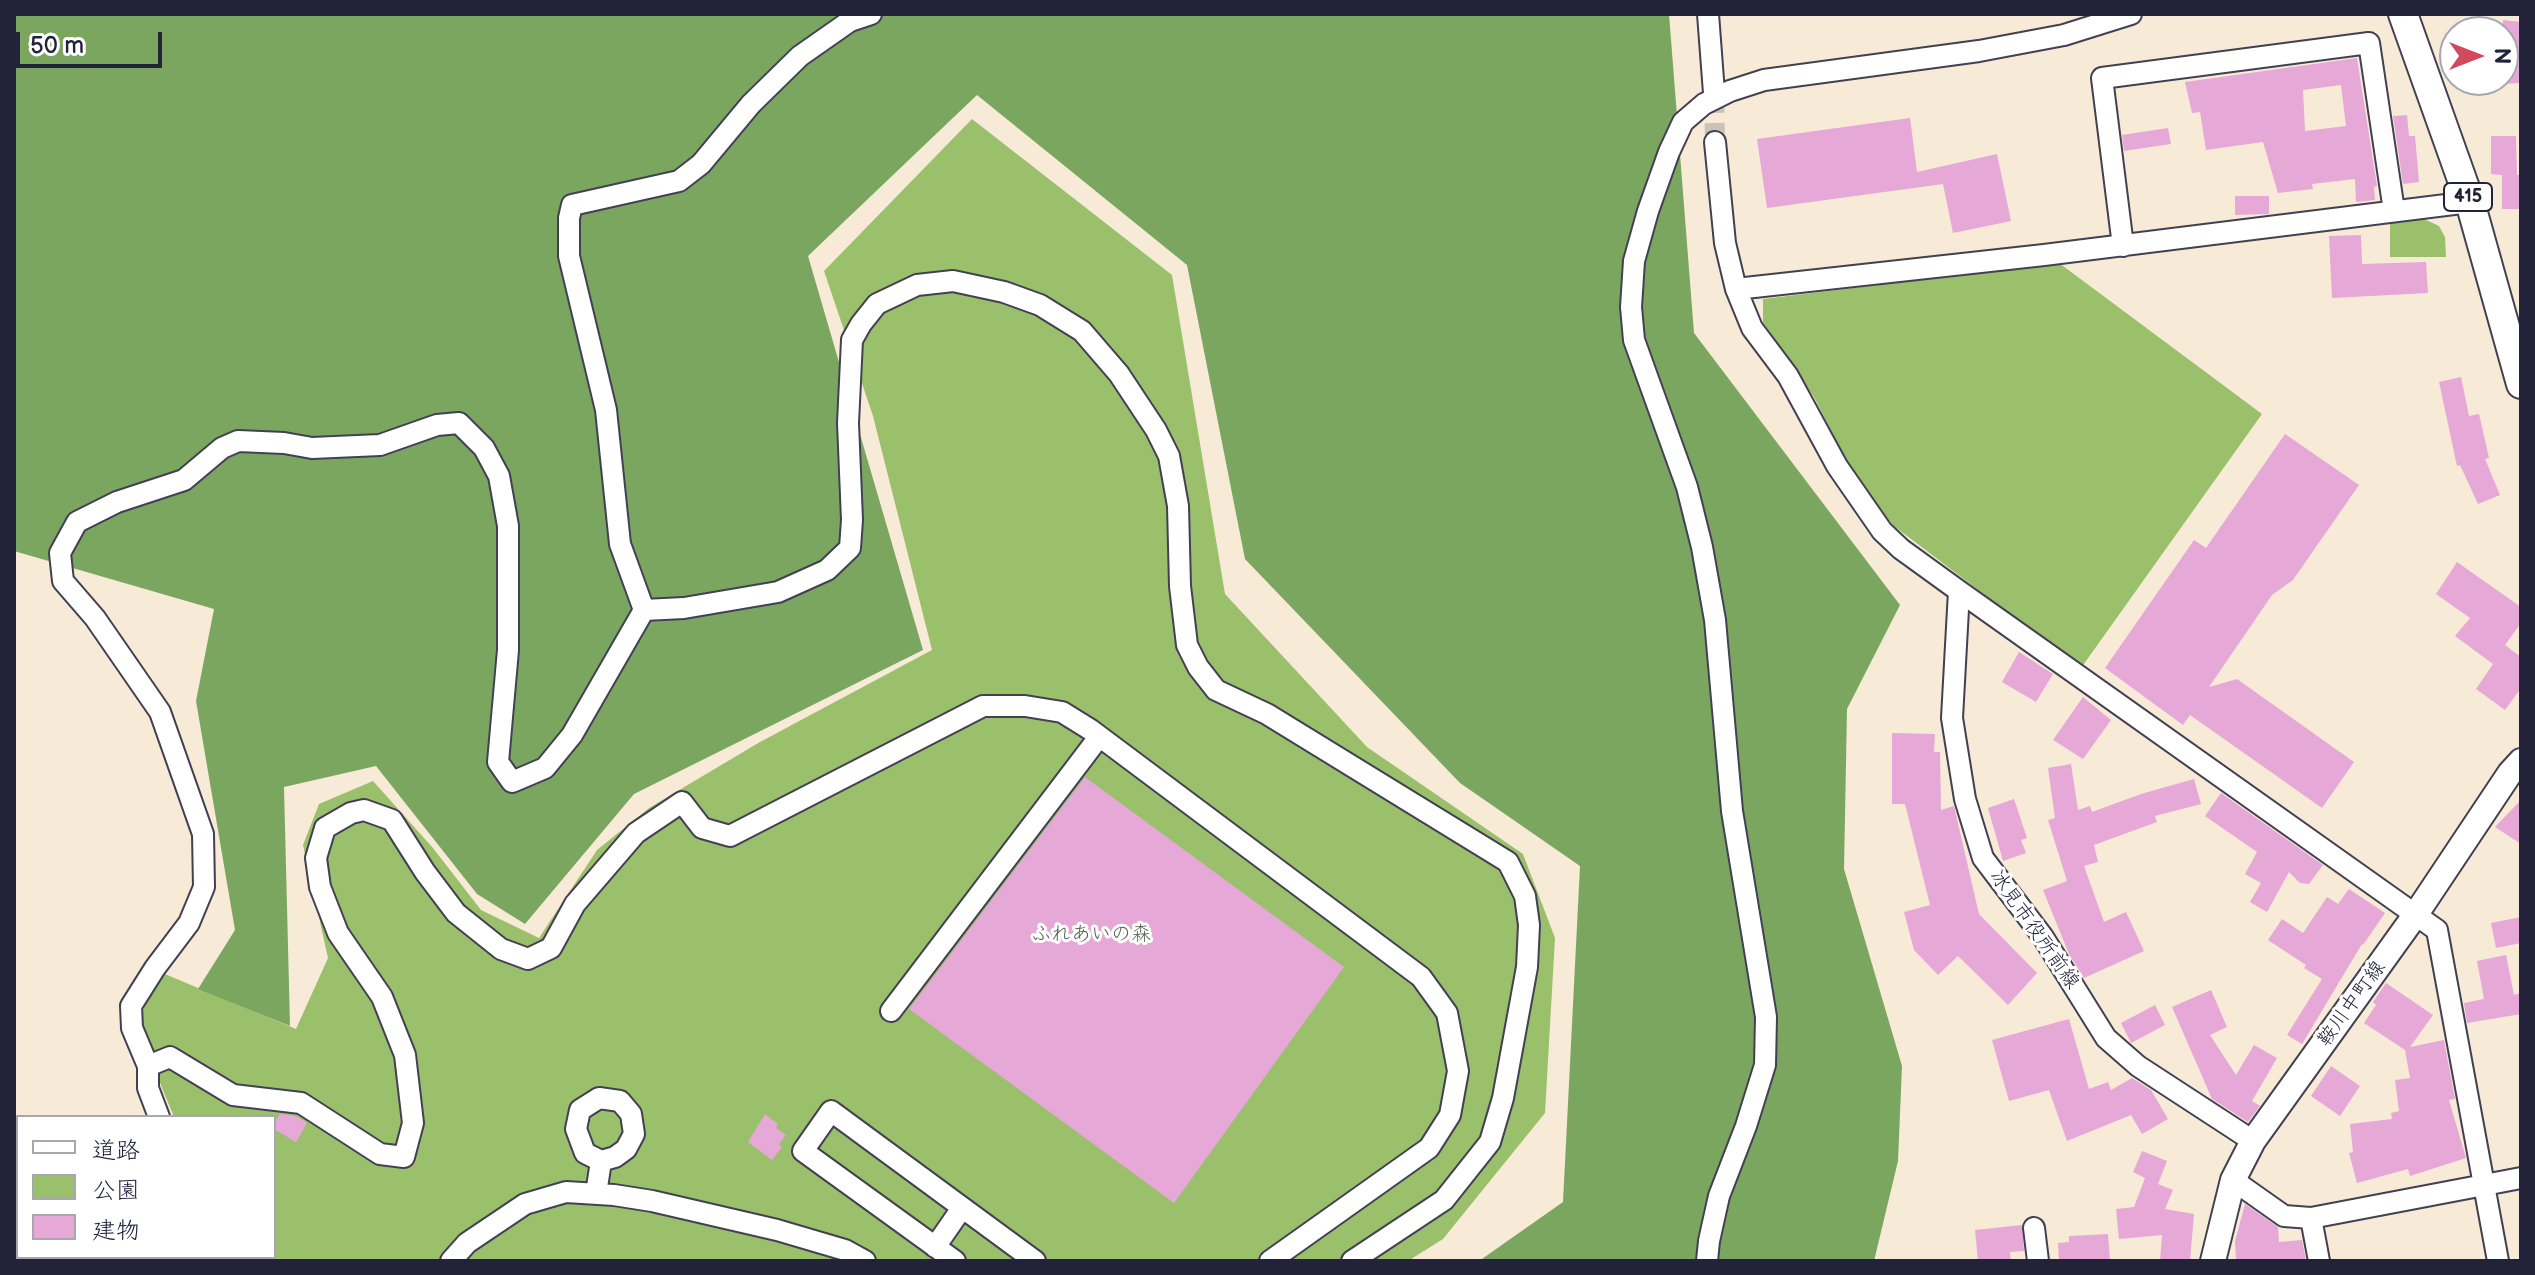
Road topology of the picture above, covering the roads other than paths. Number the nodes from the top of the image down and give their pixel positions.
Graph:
1 (871, 14) edge
2 (1708, 14) edge
3 (2131, 14) edge
4 (2403, 14) edge
5 (1714, 93) tunnel mouth
6 (1715, 142) tunnel mouth
7 (2470, 202) junction
8 (2394, 211) junction
9 (2123, 246) junction
10 (1736, 289) junction
11 (2516, 340) edge
12 (2521, 384) edge
13 (1959, 591) junction
14 (644, 610) junction
15 (1099, 737) junction
16 (2521, 761) edge
17 (2416, 914) junction
18 (891, 1011) dead end
19 (148, 1066) junction
20 (158, 1115) edge
21 (2253, 1141) junction
22 (601, 1161) dead end
23 (2521, 1178) edge
24 (2233, 1180) junction
25 (2483, 1186) junction
26 (596, 1194) junction
27 (962, 1208) junction
28 (2311, 1218) junction
29 (2034, 1228) dead end
30 (935, 1247) junction
31 (451, 1261) edge
32 (865, 1261) edge
33 (955, 1261) edge
34 (1035, 1261) edge
35 (1270, 1261) edge
36 (1352, 1261) edge
37 (1707, 1261) edge
38 (2038, 1261) edge
39 (2213, 1261) edge
40 (2319, 1261) edge
41 (2498, 1261) edge

1 - 14 street
2 - 5 street
3 - 37 street
4 - 7 highway, 415
6 - 10 street
7 - 8 street
7 - 11 highway, 415
8 - 9 street
8 - 9 street
9 - 10 street
10 - 13 street
11 - 12 highway, 415
13 - 17 street
13 - 21 street, 冰見市役所前線
14 - 19 street
14 - 36 street
15 - 18 street
15 - 19 street
15 - 35 street
16 - 17 main road, 鞍川中町線
17 - 21 main road, 鞍川中町線
17 - 25 street
19 - 20 street
21 - 24 main road, 鞍川中町線
22 - 26 street
23 - 25 street
24 - 28 street
24 - 39 main road, 鞍川中町線
25 - 28 street
25 - 41 street
26 - 31 street
26 - 32 street
27 - 30 street
27 - 30 street
27 - 34 street
28 - 40 street
29 - 38 street
30 - 33 street

